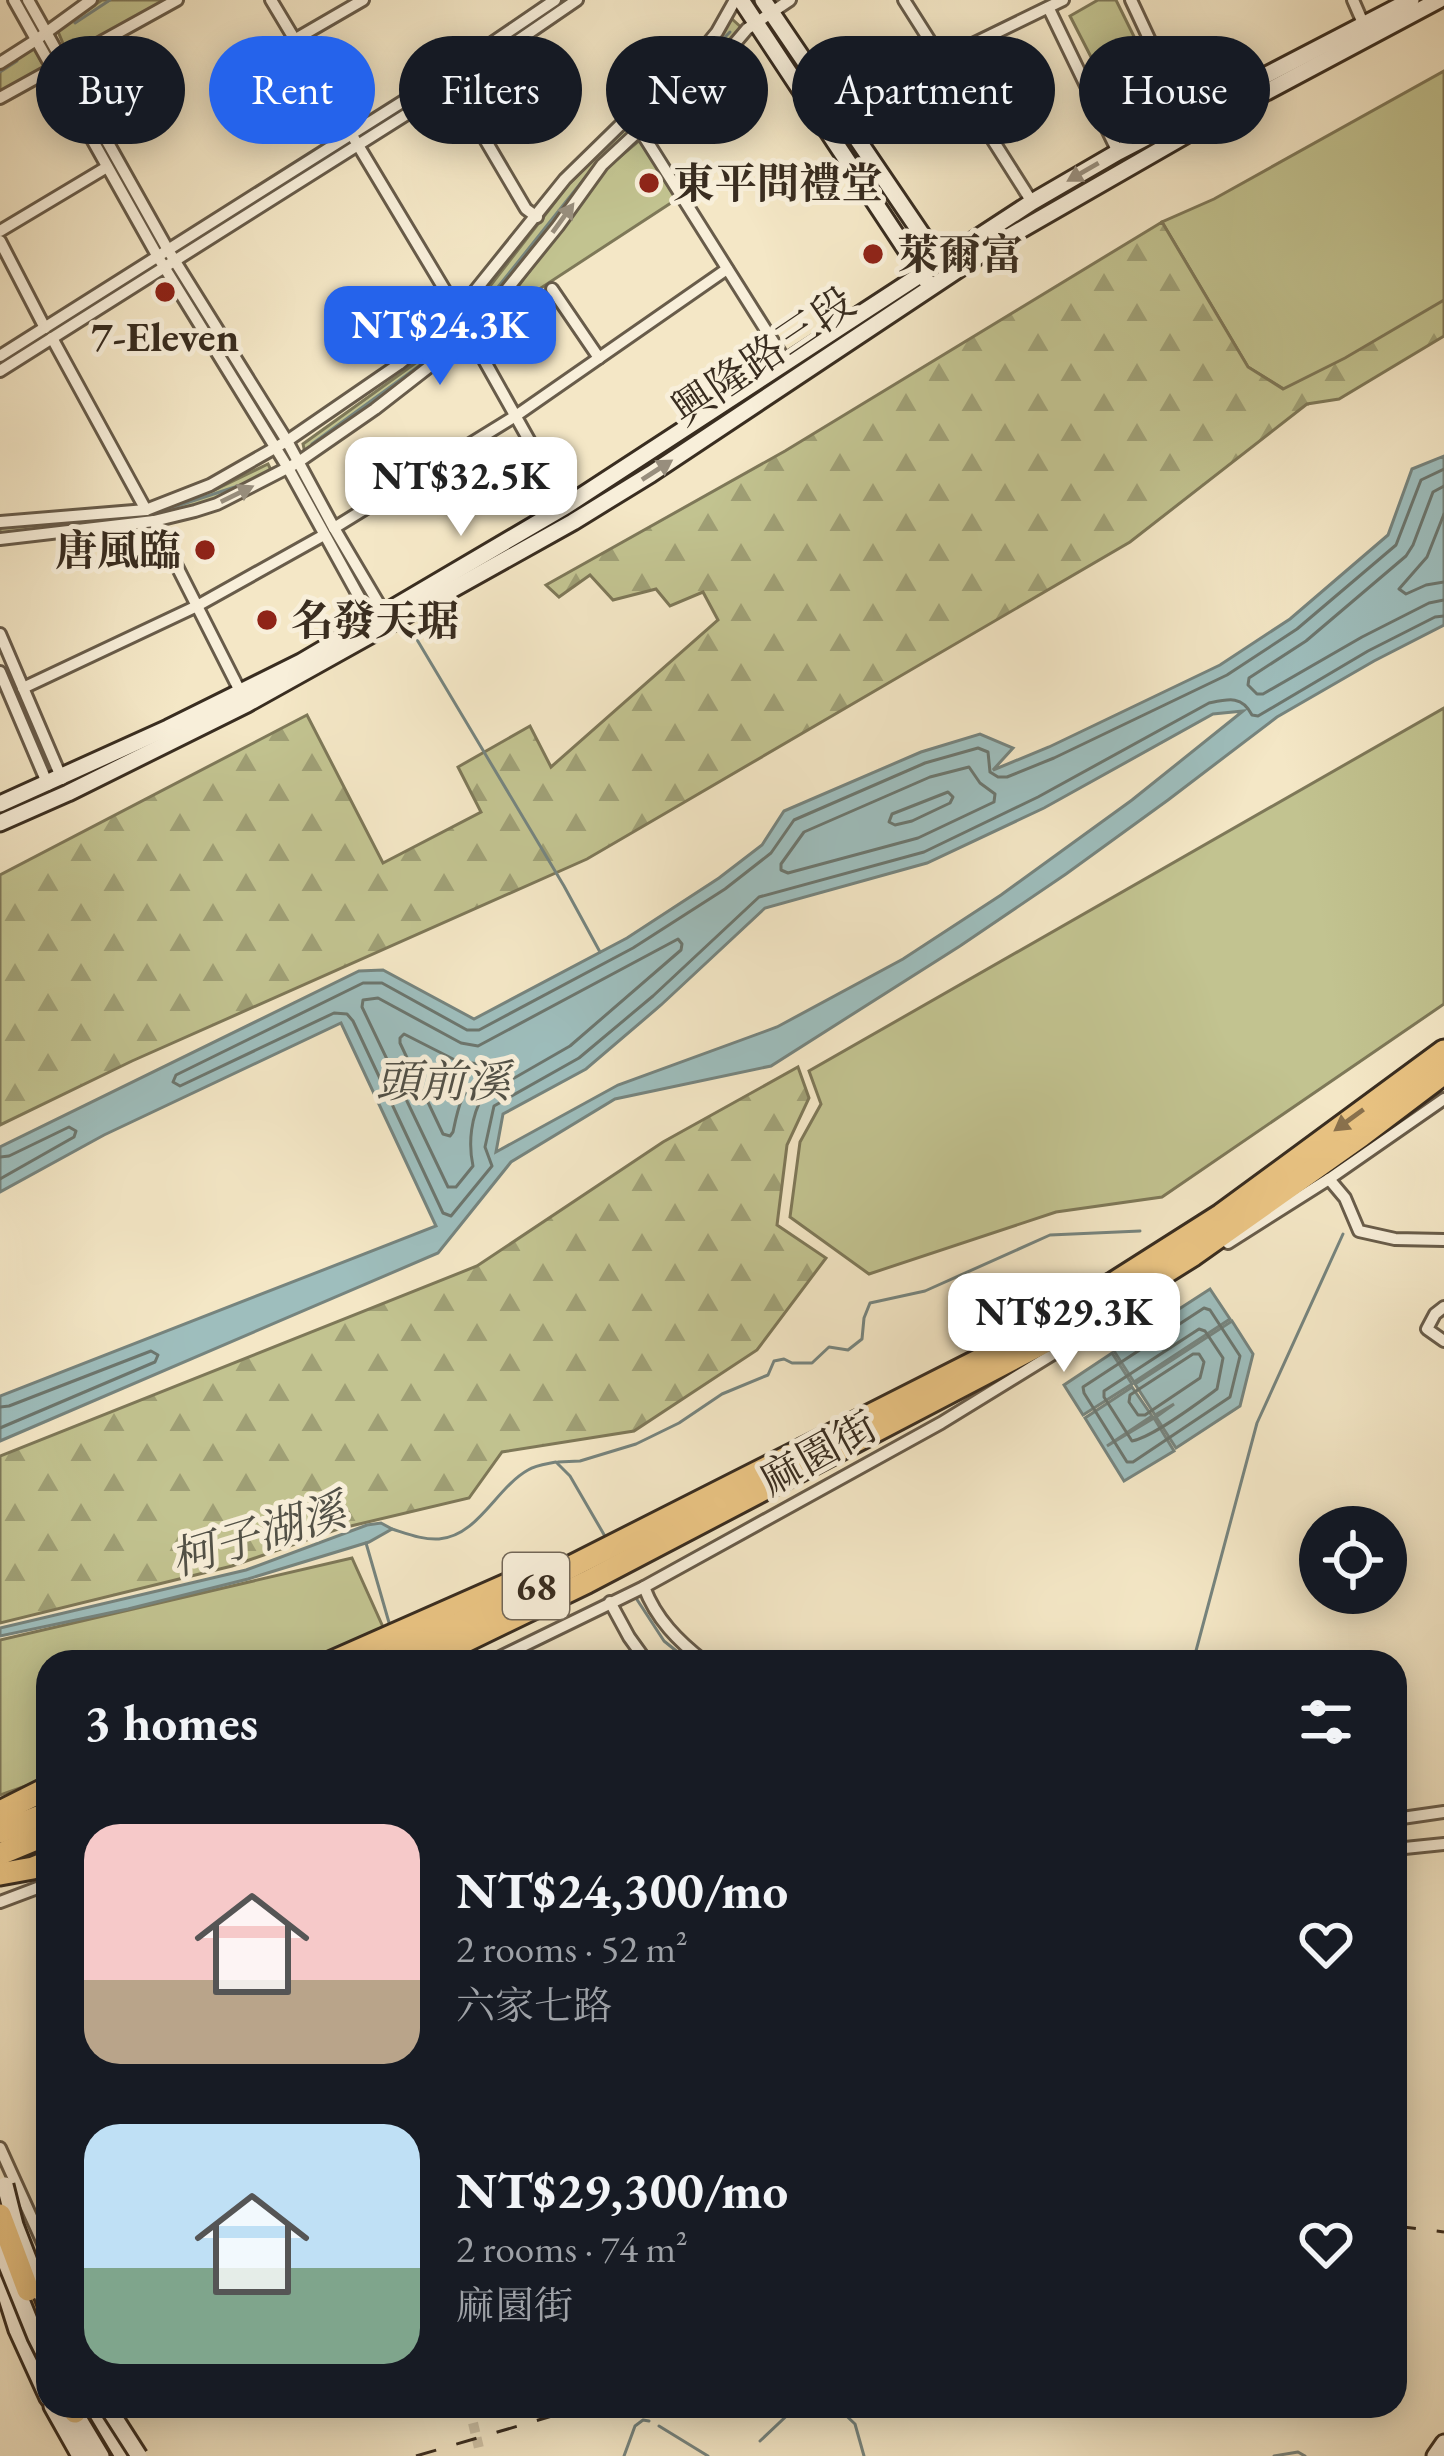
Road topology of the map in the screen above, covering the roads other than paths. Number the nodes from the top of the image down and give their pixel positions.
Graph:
1 (14, 0) edge
2 (28, 0) edge
3 (91, 0) edge
4 (177, 0) edge
5 (271, 0) edge
6 (362, 0) edge
7 (577, 0) edge
8 (738, 0) edge
9 (790, 0) edge
10 (904, 0) edge
11 (1064, 0) edge
12 (1131, 0) edge
13 (1354, 0) edge
14 (1411, 0) edge
15 (1439, 0) edge
16 (550, 2) edge
17 (1048, 9) junction
18 (764, 11) edge
19 (1375, 21) edge
20 (40, 36) edge
21 (41, 36) edge
22 (42, 36) edge
23 (112, 36) edge
24 (292, 36) edge
25 (301, 36) edge
26 (524, 36) edge
27 (742, 36) edge
28 (927, 36) edge
29 (991, 36) edge
30 (1148, 36) edge
31 (36, 40) edge
32 (0, 63) edge
33 (36, 78) edge
34 (1270, 80) edge
35 (0, 98) edge
36 (375, 117) edge
37 (399, 119) edge
38 (96, 144) edge
39 (102, 144) edge
40 (333, 144) edge
41 (488, 144) edge
42 (625, 144) edge
43 (649, 144) edge
44 (995, 144) edge
45 (1139, 144) edge
46 (1159, 144) edge
47 (357, 146) junction
48 (1118, 152) junction
49 (107, 167) junction
50 (1032, 202) junction
51 (537, 217) junction
52 (0, 230) edge
53 (0, 241) edge
54 (167, 259) junction
55 (945, 268) junction
56 (727, 269) junction
57 (926, 281) junction
58 (552, 289) dead end
59 (458, 312) junction
60 (49, 333) junction
61 (470, 335) junction
62 (0, 356) edge
63 (599, 358) junction
64 (786, 362) junction
65 (0, 371) edge
66 (517, 415) junction
67 (281, 444) junction
68 (293, 465) junction
69 (566, 506) junction
70 (150, 516) junction
71 (0, 522) edge
72 (329, 531) junction
73 (0, 539) edge
74 (197, 606) junction
75 (381, 623) junction
76 (0, 634) edge
77 (0, 672) edge
78 (23, 688) junction
79 (241, 693) junction
80 (4, 696) edge
81 (53, 779) junction
82 (61, 796) junction
83 (0, 804) edge
84 (0, 823) edge
85 (1444, 1051) edge
86 (1444, 1073) edge
87 (1444, 1099) edge
88 (1329, 1178) junction
89 (1444, 1240) edge
90 (1444, 1307) edge
91 (1444, 1341) edge
92 (688, 1509) junction
93 (644, 1587) junction
94 (610, 1602) junction
95 (359, 1650) edge
96 (407, 1650) edge
97 (448, 1650) edge
98 (514, 1650) edge
99 (638, 1650) edge
100 (691, 1650) edge
101 (36, 1783) edge
102 (36, 1794) edge
103 (0, 1796) edge
104 (0, 1812) edge
105 (1444, 1812) edge
106 (1407, 1817) edge
107 (36, 1818) edge
108 (0, 1832) edge
109 (36, 1839) edge
110 (1444, 1844) edge
111 (1407, 1848) edge
112 (0, 1854) edge
113 (36, 1872) edge
114 (36, 1876) edge
115 (0, 1878) edge
116 (0, 1902) edge
117 (0, 2148) edge
118 (2, 2179) edge
119 (25, 2205) junction
120 (0, 2211) edge
121 (36, 2228) edge
122 (36, 2233) edge
123 (0, 2249) edge
124 (36, 2258) edge
125 (3, 2279) edge
126 (36, 2279) edge
127 (0, 2302) edge
128 (36, 2310) edge
129 (36, 2333) edge
130 (36, 2353) edge
131 (36, 2353) edge
132 (36, 2355) edge
133 (75, 2418) edge
134 (79, 2418) edge
135 (88, 2418) edge
136 (1444, 2443) edge
137 (77, 2456) edge
138 (96, 2456) edge
139 (133, 2456) edge
140 (1435, 2456) edge

1 - 20 street
2 - 21 street
3 - 22 street
4 - 23 street
5 - 24 street
6 - 25 street
7 - 26 street
8 - 18 street
8 - 51 street
9 - 18 street
10 - 28 street
11 - 17 street
12 - 30 street
13 - 19 street
14 - 19 street
15 - 19 street
16 - 36 street
17 - 29 street
17 - 48 street
18 - 27 street
18 - 55 street
18 - 57 street
19 - 34 street
31 - 32 street
33 - 35 street
37 - 47 street
38 - 49 street
39 - 54 street
40 - 54 street
41 - 51 street
61 -> 42 street
43 - 56 street
44 - 50 street
45 - 48 street
46 - 55 street
47 - 54 street
47 - 59 street
48 -> 50 street
49 - 52 street
49 - 54 street
50 - 55 street
51 - 59 street
53 - 60 street
54 - 60 street
54 - 67 street
55 - 57 street
56 - 63 street
56 - 64 street
57 - 64 street, 興隆路三段
75 -> 57 street, 興隆路三段
58 - 63 street
59 - 67 street
60 - 62 street
60 - 65 street
60 - 70 street
61 - 66 street
61 - 68 street
63 - 66 street
64 - 69 street, 興隆路三段
66 - 69 street
66 - 72 street
67 - 68 street
67 - 70 street
70 -> 68 street
68 - 72 street
69 - 75 street, 興隆路三段
70 - 71 street
70 - 73 street
70 - 74 street
72 - 74 street
72 - 75 street
74 - 78 street
74 - 79 street
75 - 79 street, 興隆路三段
75 - 82 street, 興隆路三段
76 - 78 street
77 - 80 street
78 - 81 street
79 - 81 street, 興隆路三段
80 - 81 street
81 - 82 street
81 - 83 street, 興隆路三段
82 - 84 street, 興隆路三段
85 -> 92 highway, 68
86 - 97 highway, 68
87 - 88 street, 麻園街
88 - 89 street
88 - 93 street, 麻園街
90 - 91 street
92 - 95 highway
92 - 96 highway, 68
93 - 94 street, 麻園街
93 - 100 street
94 - 98 street, 麻園街
94 - 99 street
101 - 103 highway
102 - 104 highway
105 - 106 street
107 - 108 highway
109 - 112 highway
110 - 111 street
113 - 115 highway
114 - 116 street
117 - 119 street
118 - 124 street, bridge
118 - 126 street, bridge
119 - 120 street
119 - 121 street
120 - 128 highway, bridge
122 - 123 street
123 - 129 street, bridge
125 - 130 street, bridge
125 - 132 street
127 - 131 street
133 - 137 street
134 - 138 street
135 - 139 street, bridge
136 - 140 street

